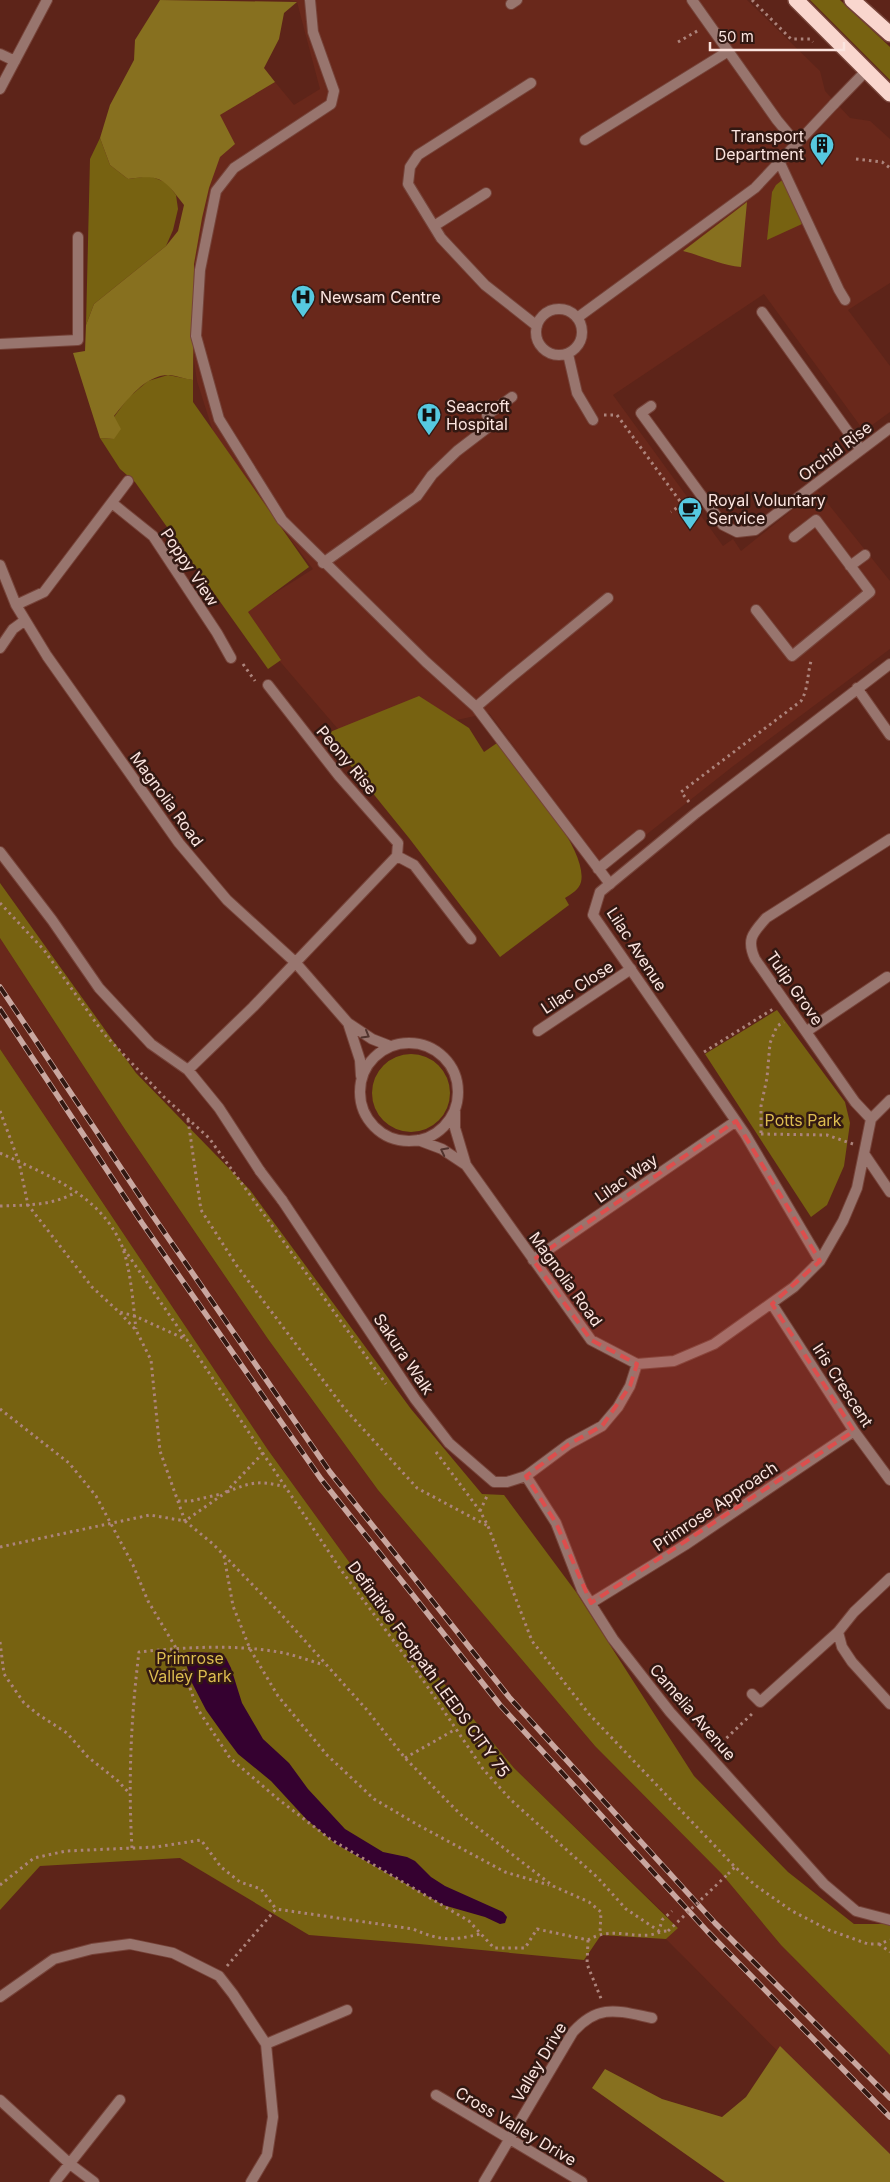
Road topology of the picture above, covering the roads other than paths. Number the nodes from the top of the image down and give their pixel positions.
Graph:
1 (47, 0) edge
2 (310, 0) edge
3 (692, 0) edge
4 (796, 0) edge
5 (852, 0) edge
6 (890, 34) edge
7 (727, 52) junction
8 (0, 54) edge
9 (15, 61) junction
10 (867, 70) junction
11 (531, 83) dead end
12 (0, 89) edge
13 (890, 94) edge
14 (585, 140) dead end
15 (796, 143) junction
16 (779, 161) junction
17 (486, 193) dead end
18 (434, 226) junction
19 (78, 237) dead end
20 (845, 300) dead end
21 (762, 312) dead end
22 (577, 318) junction
23 (536, 326) junction
24 (0, 344) edge
25 (568, 354) junction
26 (512, 397) dead end
27 (651, 406) dead end
28 (591, 418) road end
29 (890, 428) edge
30 (861, 450) junction
31 (128, 481) dead end
32 (112, 503) junction
33 (794, 537) dead end
34 (865, 555) dead end
35 (323, 562) junction
36 (0, 565) edge
37 (850, 566) junction
38 (608, 598) dead end
39 (16, 605) junction
40 (756, 610) dead end
41 (24, 621) junction
42 (0, 648) edge
43 (231, 658) road end
44 (890, 664) edge
45 (268, 685) road end
46 (857, 688) junction
47 (476, 707) junction
48 (890, 735) edge
49 (640, 835) dead end
50 (890, 839) edge
51 (0, 852) edge
52 (397, 856) junction
53 (598, 869) junction
54 (610, 884) junction
55 (470, 939) dead end
56 (295, 962) junction
57 (631, 969) junction
58 (886, 977) edge
59 (348, 1023) junction
60 (538, 1031) dead end
61 (807, 1031) junction
62 (390, 1046) junction
63 (188, 1070) junction
64 (361, 1082) junction
65 (890, 1100) edge
66 (455, 1110) junction
67 (871, 1119) junction
68 (736, 1121) junction
69 (418, 1140) junction
70 (865, 1152) junction
71 (466, 1165) junction
72 (890, 1192) edge
73 (533, 1260) junction
74 (820, 1261) junction
75 (772, 1304) junction
76 (637, 1364) junction
77 (854, 1431) junction
78 (526, 1476) junction
79 (890, 1480) edge
80 (890, 1578) edge
81 (591, 1603) junction
82 (838, 1632) junction
83 (752, 1694) dead end
84 (890, 1704) edge
85 (890, 1920) edge
86 (0, 1997) edge
87 (346, 2010) dead end
88 (652, 2018) dead end
89 (266, 2044) junction
90 (436, 2095) dead end
91 (0, 2100) edge
92 (120, 2100) dead end
93 (510, 2141) junction
94 (70, 2164) junction
95 (55, 2182) edge
96 (94, 2182) edge
97 (251, 2182) edge
98 (484, 2182) edge
99 (582, 2182) edge

1 - 9 street
2 - 35 street
3 - 7 street
4 - 10 highway
5 - 6 highway
7 - 14 street
7 - 15 street
8 - 9 street
9 - 12 street
10 - 13 highway
10 - 15 street
11 - 18 street
15 - 16 street
16 - 20 street
16 - 22 street
17 - 18 street
18 - 23 street
19 - 24 street
21 - 30 street
22 - 23 street
22 - 25 street
23 - 25 street
25 - 28 street
26 - 35 street
27 - 30 street, Orchid Rise
29 - 30 street, Orchid Rise
31 - 32 street
32 - 39 street
32 - 43 street, Poppy View
33 - 37 street
34 - 37 street
35 - 47 street
36 - 39 street, Magnolia Road
37 - 40 street
38 - 47 street
39 - 41 street, Magnolia Road
41 - 42 street
41 - 56 street, Magnolia Road
44 - 46 street, Lilac Avenue
45 - 52 street, Peony Rise
46 - 48 street
46 - 54 street, Lilac Avenue
47 - 53 street
49 - 53 street
50 - 61 street, Tulip Grove
51 - 63 street, Sakura Walk
52 - 55 street
52 - 56 street
53 - 54 street
54 - 57 street, Lilac Avenue
56 - 59 street, Magnolia Road
56 - 63 street
57 - 60 street, Lilac Close
57 - 68 street, Lilac Avenue
58 - 61 street
59 -> 62 street, Magnolia Road
59 - 64 street, Magnolia Road
61 - 67 street, Tulip Grove
62 - 64 street
62 - 66 street, Magnolia Road
63 - 78 street, Sakura Walk
64 - 69 street, Magnolia Road
65 - 67 street
66 - 69 street, Magnolia Road
66 - 71 street, Magnolia Road
67 - 70 street
68 - 73 street, Lilac Way
68 - 74 street, Lilac Avenue
71 -> 69 street, Magnolia Road
70 - 72 street
70 - 74 street
71 - 73 street, Magnolia Road
73 - 76 street, Magnolia Road
74 - 75 street
75 - 76 street
75 - 77 street, Iris Crescent
76 - 78 street
77 - 79 street, Iris Crescent
77 - 81 street, Primrose Approach
78 - 81 street, Camelia Avenue
80 - 82 street
81 - 85 street, Camelia Avenue
82 - 83 street
82 - 84 street
86 - 89 street
87 - 89 street
88 - 93 street, Valley Drive
89 - 97 street
90 - 93 street, Cross Valley Drive
91 - 94 street
92 - 94 street
93 - 98 street, Valley Drive
93 - 99 street, Cross Valley Drive
94 - 95 street
94 - 96 street

